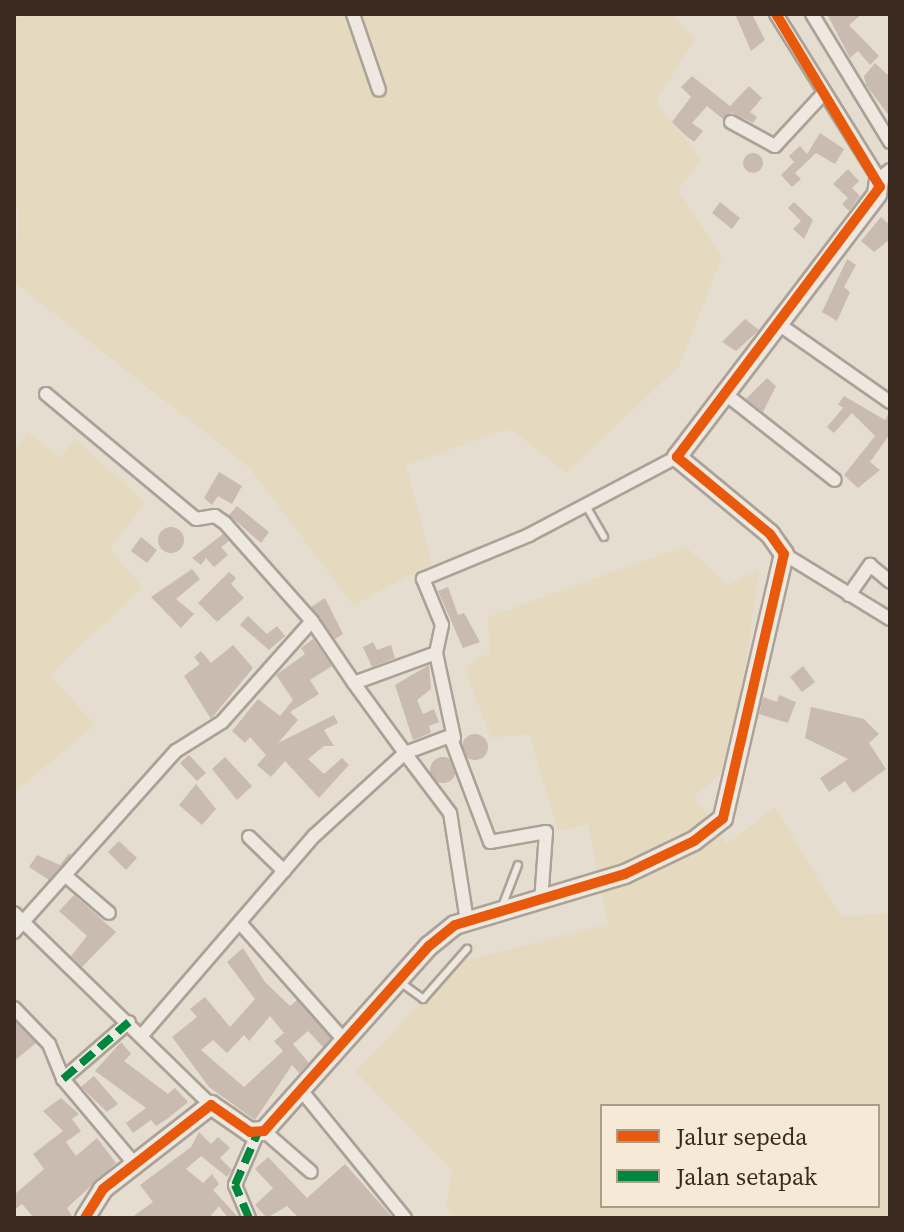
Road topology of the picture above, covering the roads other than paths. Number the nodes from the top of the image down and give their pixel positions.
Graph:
1 (353, 14) edge
2 (776, 14) edge
3 (812, 14) edge
4 (379, 90) dead end
5 (823, 94) junction
6 (731, 122) dead end
7 (890, 142) edge
8 (885, 182) edge
9 (777, 323) junction
10 (723, 392) junction
11 (46, 394) dead end
12 (890, 402) edge
13 (677, 457) junction
14 (835, 480) dead end
15 (585, 504) junction
16 (604, 537) dead end
17 (784, 554) junction
18 (890, 582) edge
19 (849, 595) junction
20 (890, 619) edge
21 (312, 621) junction
22 (436, 653) junction
23 (354, 683) junction
24 (454, 738) junction
25 (405, 753) junction
26 (249, 837) dead end
27 (518, 865) dead end
28 (284, 871) junction
29 (67, 877) junction
30 (541, 902) junction
31 (14, 913) edge
32 (109, 913) dead end
33 (501, 913) junction
34 (467, 921) junction
35 (26, 922) junction
36 (241, 924) junction
37 (14, 932) edge
38 (467, 949) dead end
39 (400, 982) junction
40 (14, 1008) edge
41 (129, 1022) junction
42 (143, 1034) junction
43 (344, 1040) junction
44 (63, 1079) junction
45 (301, 1090) junction
46 (211, 1105) junction
47 (261, 1132) junction
48 (133, 1162) junction
49 (311, 1172) dead end
50 (85, 1218) edge
51 (249, 1218) edge
52 (405, 1218) edge

1 - 4 street
2 - 5 street
3 - 7 street
5 - 6 street
5 - 8 street
8 - 9 street
9 - 10 street
9 - 12 street
10 - 13 street
10 - 14 street
11 - 21 street
13 - 15 street
13 - 17 street
15 - 16 lane
15 - 22 street
17 - 19 street
17 - 30 street
18 - 19 street
19 - 20 street
21 - 23 street
21 - 29 street
22 - 23 street
22 - 24 street
23 - 25 street
24 - 25 street
24 - 30 street
25 - 28 street
25 - 34 street
26 - 28 street
27 - 33 lane
28 - 36 street
29 - 32 street
29 - 35 street
30 - 33 street
31 - 35 street
33 - 34 street
34 - 39 street
35 - 37 street
35 - 41 street
36 - 42 street
36 - 43 street
38 - 39 lane
39 - 43 street
40 - 44 street
41 - 42 street
41 - 44 street
42 - 46 street
43 - 45 street
44 - 48 street
45 - 47 street
45 - 52 street
46 - 47 street
46 - 48 street
47 - 49 street
47 - 51 street
48 - 50 street

